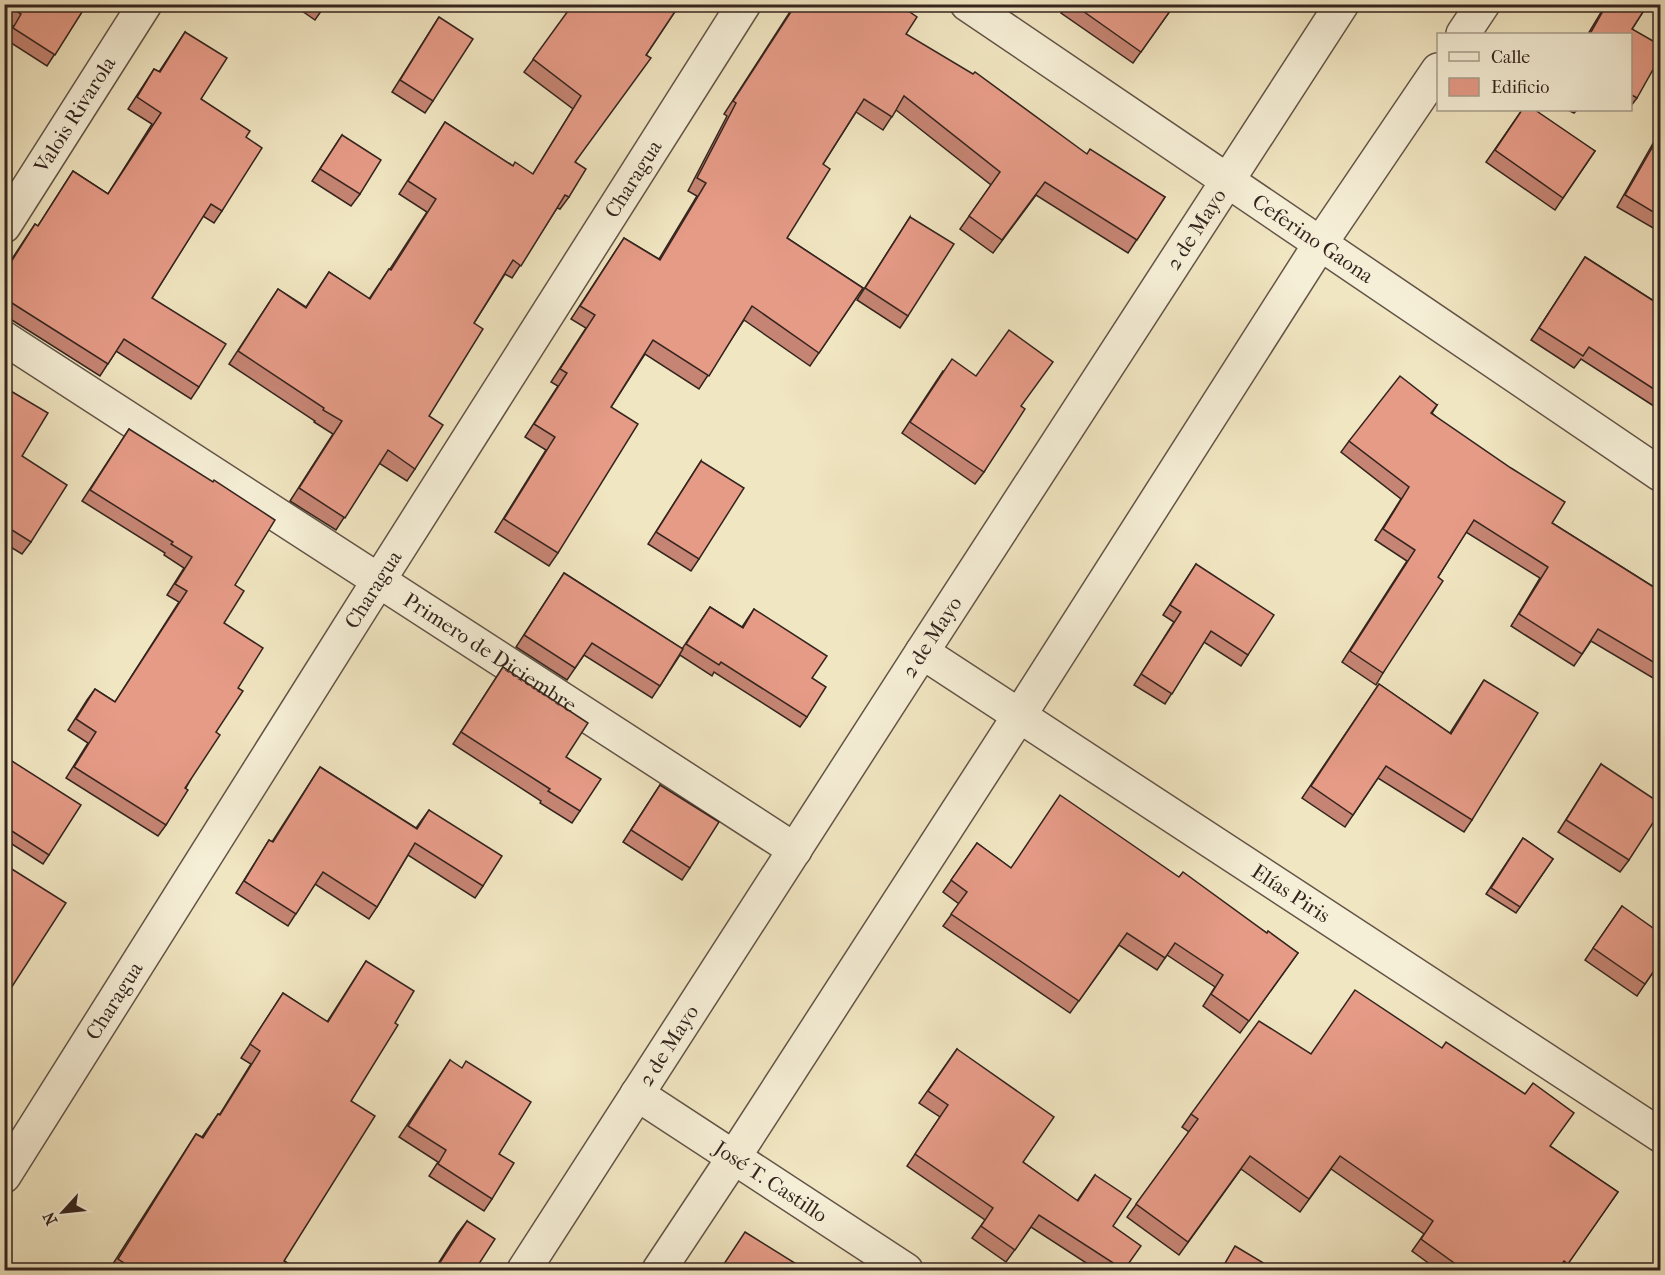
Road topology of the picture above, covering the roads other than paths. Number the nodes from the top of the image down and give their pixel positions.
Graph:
1 (145, 4) edge
2 (744, 4) edge
3 (967, 4) edge
4 (1342, 4) edge
5 (1483, 4) edge
6 (1464, 33) edge
7 (1437, 71) edge
8 (1227, 182) junction
9 (4, 226) edge
10 (1320, 244) junction
11 (4, 338) edge
12 (1660, 474) edge
13 (379, 580) junction
14 (922, 652) junction
15 (1019, 716) junction
16 (795, 850) junction
17 (638, 1094) junction
18 (1660, 1135) edge
19 (734, 1157) junction
20 (4, 1176) edge
21 (524, 1270) edge
22 (659, 1270) edge
23 (906, 1270) edge

1 - 9 street, Valois Rivarola
2 - 13 street, Charagua
3 - 8 street, Ceferino Gaona
4 - 8 street, 2 de Mayo
5 - 6 street
7 - 10 street
8 - 10 street, Ceferino Gaona
8 - 14 street, 2 de Mayo
10 - 12 street, Ceferino Gaona
10 - 15 street
11 - 13 street, Primero de Diciembre
13 - 16 street, Primero de Diciembre
13 - 20 street, Charagua
14 - 15 street, Elías Piris
14 - 16 street, 2 de Mayo
15 - 18 street, Elías Piris
15 - 19 street
16 - 17 street, 2 de Mayo
17 - 19 street, José T. Castillo
17 - 21 street, 2 de Mayo
19 - 22 street
19 - 23 street, José T. Castillo

